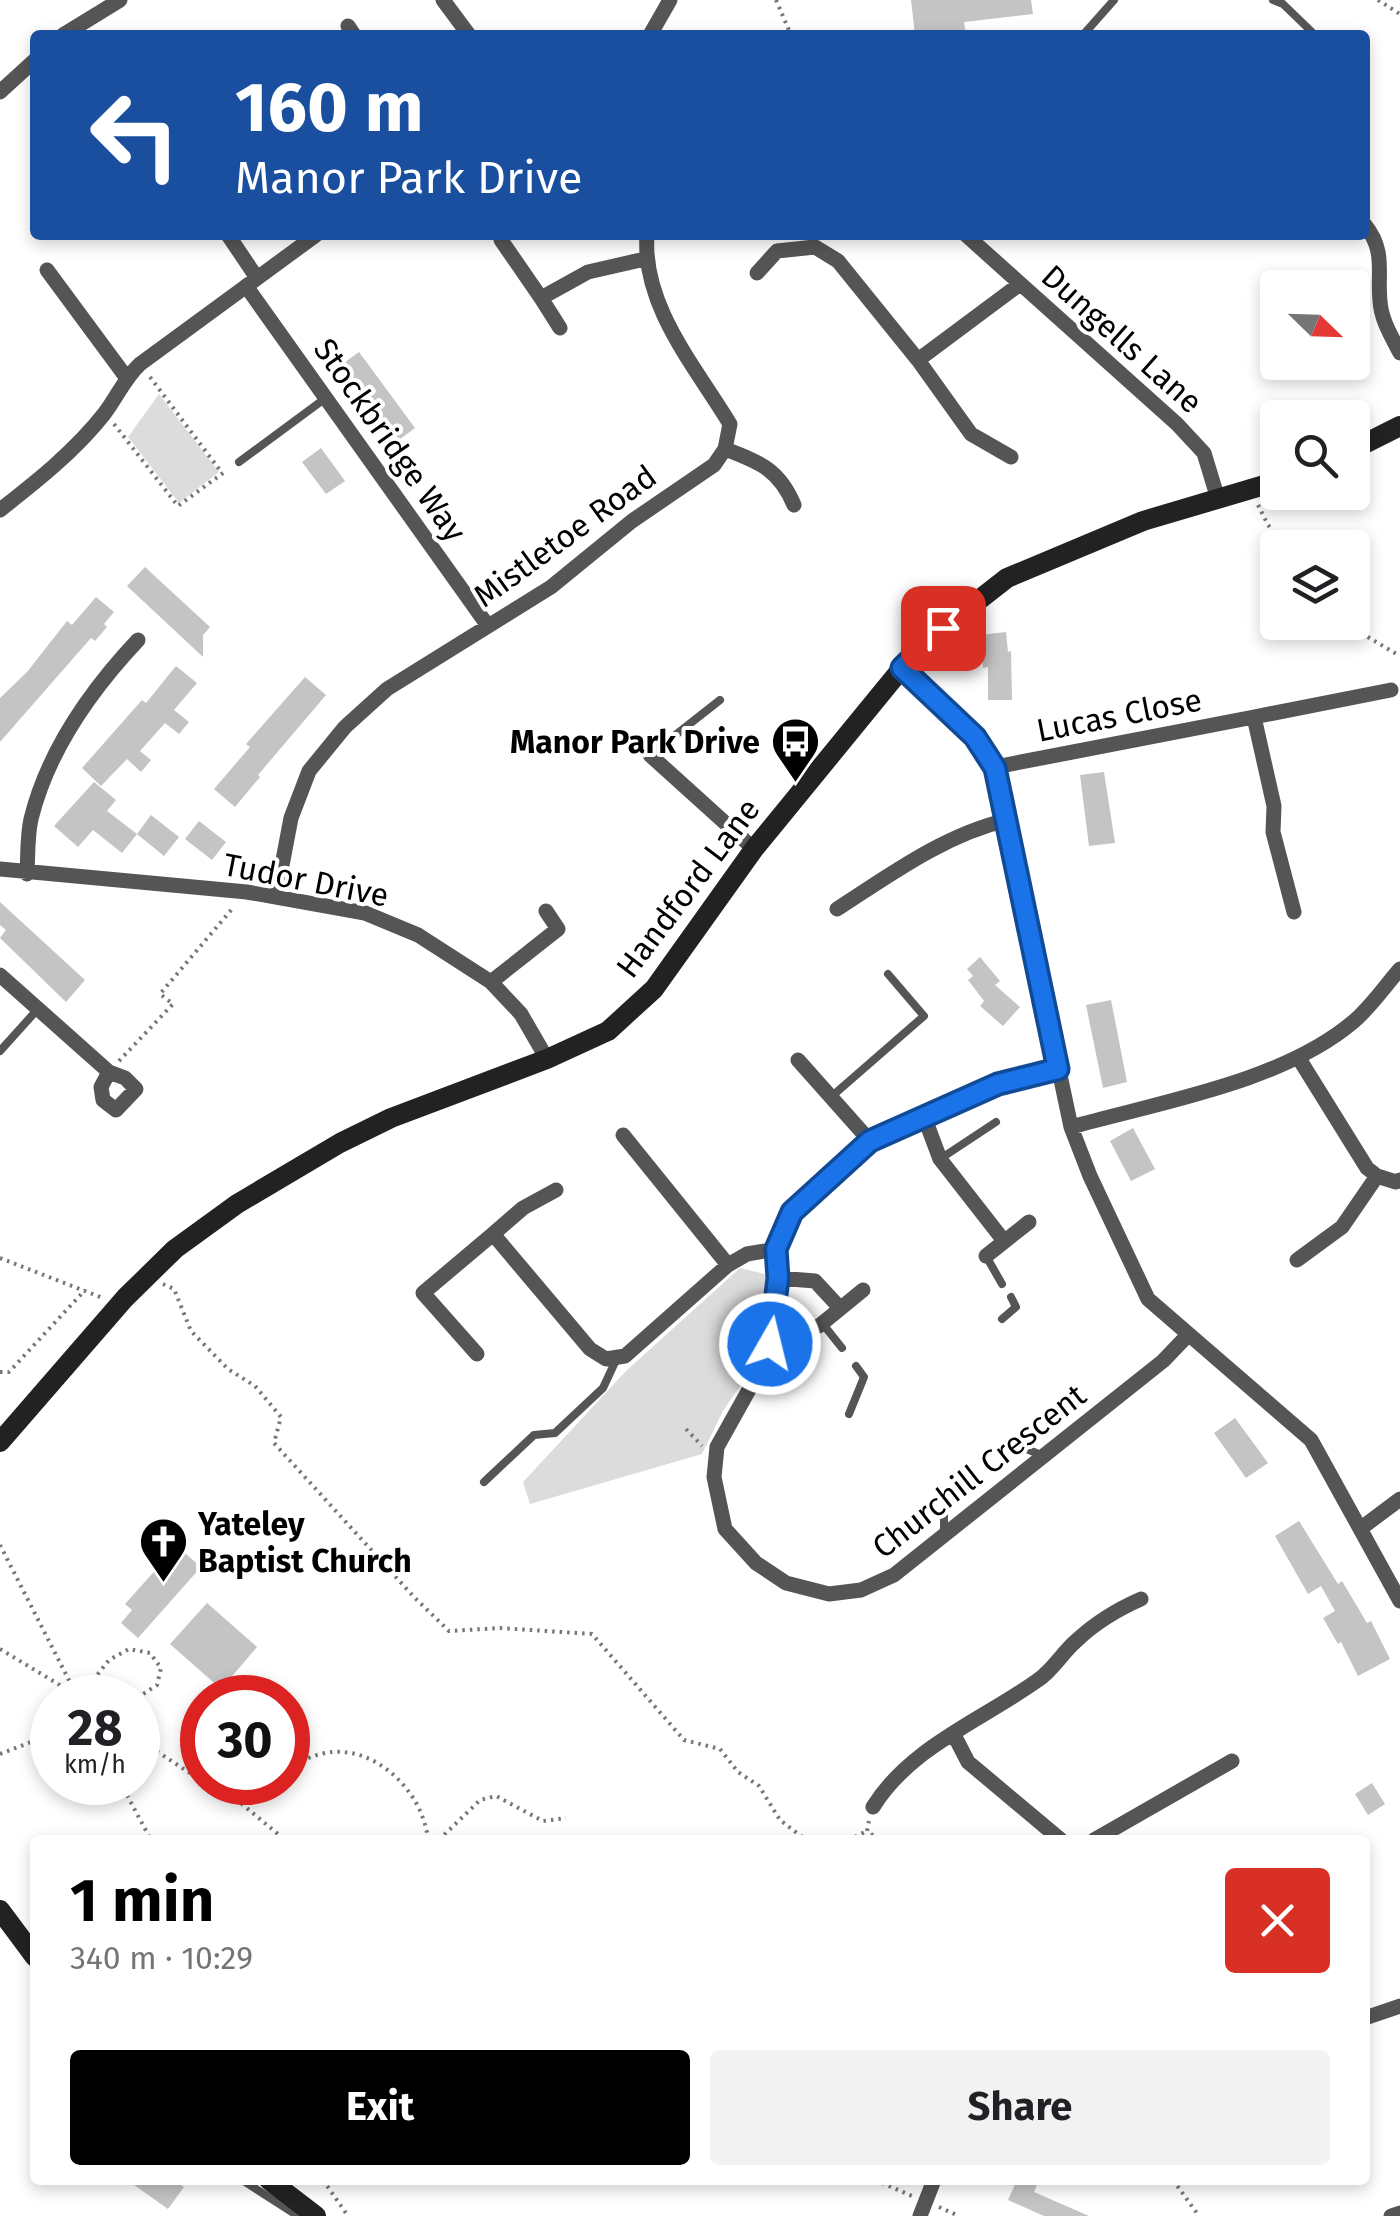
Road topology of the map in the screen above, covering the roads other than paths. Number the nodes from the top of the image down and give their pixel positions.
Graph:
1 (120, 0) edge
2 (443, 0) edge
3 (670, 0) edge
4 (1114, 0) edge
5 (1273, 0) edge
6 (71, 30) edge
7 (465, 30) edge
8 (653, 30) edge
9 (1087, 30) edge
10 (1310, 30) edge
11 (30, 65) edge
12 (0, 92) edge
13 (1370, 233) edge
14 (231, 240) edge
15 (309, 240) edge
16 (500, 240) dead end
17 (647, 240) edge
18 (972, 240) edge
19 (645, 259) junction
20 (47, 270) dead end
21 (757, 273) dead end
22 (252, 282) junction
23 (1020, 284) junction
24 (541, 298) junction
25 (560, 328) dead end
26 (1400, 353) edge
27 (918, 360) junction
28 (126, 378) junction
29 (327, 397) junction
30 (1400, 426) edge
31 (1370, 441) edge
32 (725, 450) junction
33 (1010, 457) dead end
34 (238, 462) road end
35 (1260, 486) edge
36 (1218, 499) junction
37 (794, 505) dead end
38 (1, 508) edge
39 (488, 626) junction
40 (138, 640) dead end
41 (902, 668) junction
42 (1391, 690) dead end
43 (720, 700) dead end
44 (1254, 717) junction
45 (650, 755) joint
46 (995, 768) junction
47 (1007, 820) junction
48 (754, 848) junction
49 (0, 869) edge
50 (27, 874) junction
51 (276, 896) junction
52 (838, 910) dead end
53 (546, 911) dead end
54 (1294, 912) dead end
55 (1400, 969) edge
56 (888, 974) dead end
57 (0, 975) edge
58 (491, 982) junction
59 (37, 1010) junction
60 (0, 1052) edge
61 (1298, 1057) junction
62 (546, 1059) junction
63 (798, 1060) dead end
64 (1058, 1069) junction
65 (109, 1072) road end
66 (832, 1098) junction
67 (925, 1118) junction
68 (996, 1122) dead end
69 (1071, 1127) junction
70 (622, 1135) dead end
71 (870, 1141) junction
72 (940, 1159) junction
73 (1378, 1176) junction
74 (1400, 1180) edge
75 (556, 1190) dead end
76 (1029, 1222) dead end
77 (493, 1234) junction
78 (1004, 1241) junction
79 (776, 1249) junction
80 (986, 1256) joint
81 (1297, 1260) dead end
82 (728, 1265) junction
83 (778, 1278) junction
84 (1002, 1284) dead end
85 (862, 1290) dead end
86 (1012, 1297) dead end
87 (840, 1308) junction
88 (1002, 1319) dead end
89 (821, 1324) joint
90 (1188, 1336) junction
91 (842, 1348) dead end
92 (476, 1354) dead end
93 (616, 1360) junction
94 (856, 1366) dead end
95 (849, 1414) dead end
96 (0, 1442) edge
97 (1022, 1447) dead end
98 (1045, 1457) junction
99 (484, 1482) dead end
100 (1400, 1499) edge
101 (944, 1516) dead end
102 (1360, 1529) junction
103 (944, 1536) junction
104 (1140, 1600) dead end
105 (1400, 1601) edge
106 (954, 1734) junction
107 (1232, 1761) dead end
108 (873, 1807) road end
109 (1055, 1835) edge
110 (1103, 1835) edge
111 (0, 1910) edge
112 (30, 1950) edge
113 (1400, 2006) edge
114 (1370, 2016) edge
115 (250, 2185) edge
116 (276, 2185) edge
117 (932, 2185) edge
118 (1400, 2213) edge
119 (298, 2216) edge
120 (316, 2216) edge
121 (920, 2216) edge
122 (1391, 2216) edge

1 - 6 street
2 - 7 street
3 - 8 street
4 - 9 lane
5 - 10 lane
11 - 12 street
13 - 26 street
14 - 22 street, Stockbridge Way
15 - 22 street
16 - 24 street
17 - 19 street
18 - 23 street, Dungells Lane
19 - 24 street
19 - 32 street
20 - 28 street
21 - 27 street
22 - 28 street
22 - 29 street, Stockbridge Way
23 - 27 street
23 - 36 street, Dungells Lane
24 - 25 street
27 - 33 street
28 - 38 street
29 - 34 lane
29 - 39 street, Stockbridge Way
30 - 31 street
32 - 37 street
32 - 39 street, Mistletoe Road
35 - 36 street, Handford Lane
36 - 41 street, Handford Lane
39 - 51 street, Mistletoe Road
40 - 50 street
41 - 46 street
41 - 48 street, Handford Lane
42 - 44 street, Lucas Close
43 - 45 lane
44 - 46 street, Lucas Close
44 - 54 street, Lucas Close
45 - 48 street
46 - 47 street
47 - 52 street
47 - 64 street
48 - 62 street, Handford Lane
49 - 50 street, Tudor Drive
50 - 51 street, Tudor Drive
51 - 58 street, Tudor Drive
53 - 58 street
55 - 61 street
56 - 66 lane
57 - 59 street
58 - 62 street, Tudor Drive
59 - 60 lane
59 - 65 street
61 - 69 street
61 - 73 street
62 - 96 street, Handford Lane
63 - 66 street
64 - 67 street
64 - 69 street
66 - 71 street
67 - 71 street
67 - 72 street
68 - 72 lane
69 - 90 street
70 - 82 street
71 - 79 street
72 - 78 street
73 - 74 street
73 - 81 street
75 - 77 street
76 - 78 street
77 - 92 street
77 - 93 street
78 - 80 street
79 - 82 street
79 - 83 street, Churchill Crescent
80 - 84 lane
82 - 93 street
83 - 87 street
83 - 103 street, Churchill Crescent
85 - 87 street
86 - 88 lane
87 - 89 street
89 - 91 lane
90 - 98 street, Churchill Crescent
90 - 102 street
93 - 99 lane
94 - 95 lane
97 - 98 lane
98 - 103 street, Churchill Crescent
100 - 102 street
101 - 103 lane
102 - 105 street
104 - 106 street
106 - 108 street
106 - 109 street
107 - 110 street
111 - 112 street
113 - 114 street
115 - 119 lane
116 - 120 street
117 - 121 street
118 - 122 street

